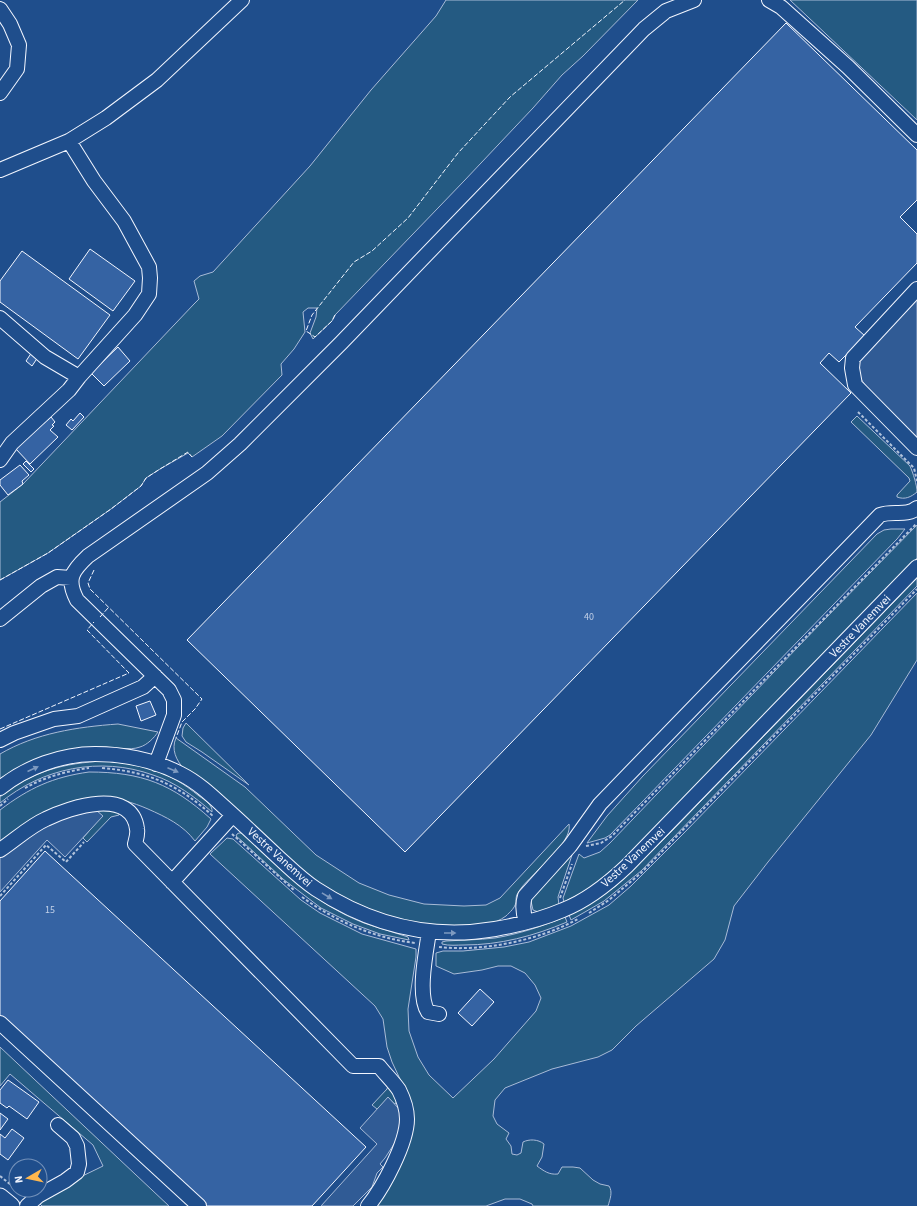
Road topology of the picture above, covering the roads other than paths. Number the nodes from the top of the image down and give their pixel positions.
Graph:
1 (242, 0) edge
2 (694, 0) edge
3 (768, 0) edge
4 (0, 9) edge
5 (0, 93) edge
6 (917, 135) edge
7 (69, 141) junction
8 (0, 170) edge
9 (917, 289) edge
10 (0, 318) edge
11 (79, 377) junction
12 (917, 448) edge
13 (0, 460) edge
14 (917, 508) edge
15 (917, 567) edge
16 (71, 578) junction
17 (0, 619) edge
18 (155, 676) junction
19 (0, 740) edge
20 (156, 764) junction
21 (5, 793) edge
22 (233, 815) junction
23 (0, 850) edge
24 (172, 882) junction
25 (526, 922) junction
26 (428, 939) junction
27 (439, 1014) dead end
28 (0, 1023) edge
29 (58, 1125) dead end
30 (0, 1197) edge
31 (10, 1206) edge
32 (27, 1206) edge
33 (199, 1206) edge
34 (368, 1206) edge

1 - 7 street
2 - 16 street
3 - 6 street
4 - 5 street
7 - 8 street
7 - 11 street
9 - 12 street
10 - 11 street
11 - 13 street
14 - 25 street
15 - 25 street, Vestre Vanemvei
16 - 17 street
16 - 18 street
18 - 19 street
18 - 20 street
21 -> 20 street, Vestre Vanemvei
20 -> 22 street, Vestre Vanemvei
22 - 24 street
22 -> 26 street, Vestre Vanemvei
23 - 24 street
24 - 34 street
26 -> 25 street, Vestre Vanemvei
26 - 27 street
28 - 33 street
29 - 32 street
30 - 31 main road

